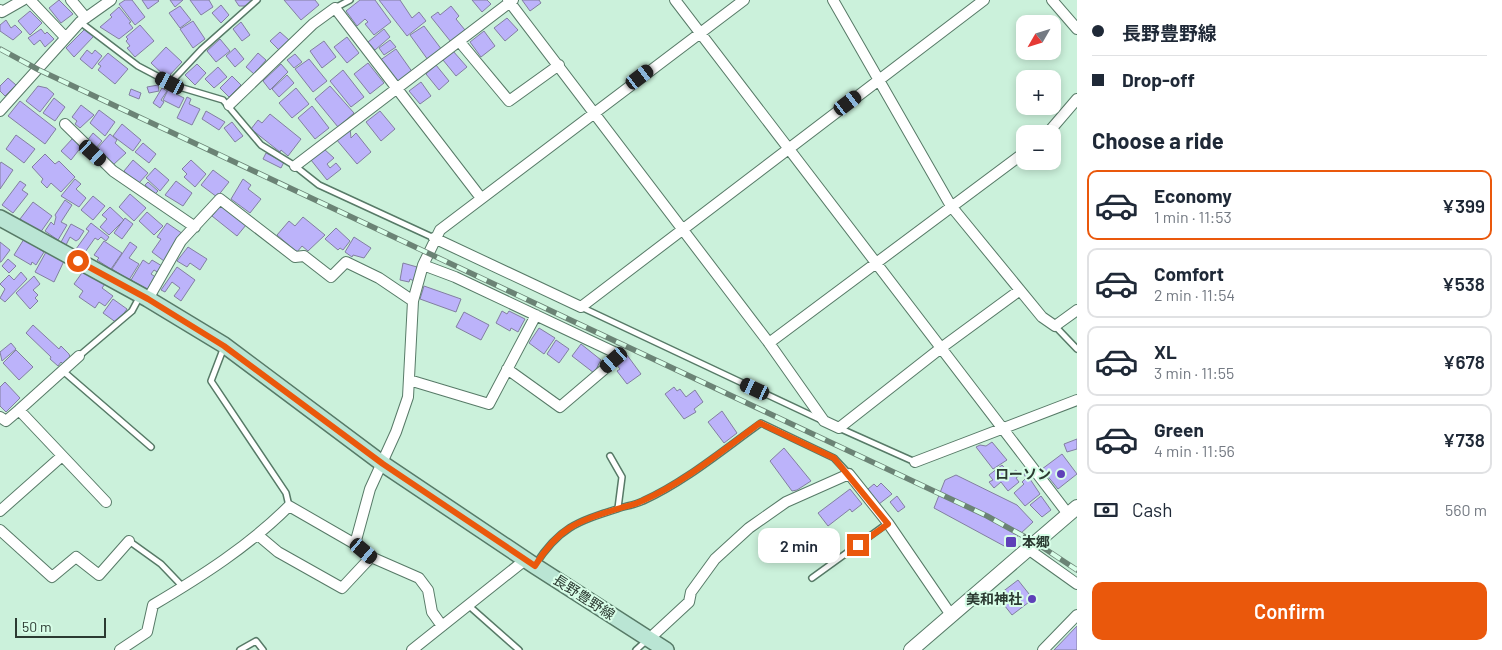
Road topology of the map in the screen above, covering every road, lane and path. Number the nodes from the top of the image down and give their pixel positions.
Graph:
1 (23, 0) edge
2 (30, 0) edge
3 (71, 0) edge
4 (111, 0) edge
5 (257, 0) edge
6 (350, 0) edge
7 (675, 0) edge
8 (744, 0) edge
9 (833, 0) edge
10 (984, 0) edge
11 (1052, 0) edge
12 (510, 1) edge
13 (336, 8) junction
14 (0, 10) edge
15 (83, 20) junction
16 (1077, 29) edge
17 (700, 32) junction
18 (65, 37) junction
19 (459, 41) junction
20 (559, 65) junction
21 (878, 80) junction
22 (170, 83) junction
23 (396, 88) junction
24 (1077, 99) edge
25 (230, 106) junction
26 (0, 110) edge
27 (595, 111) junction
28 (64, 124) dead end
29 (1055, 125) edge
30 (788, 148) junction
31 (1016, 159) edge
32 (295, 166) junction
33 (481, 198) junction
34 (951, 206) junction
35 (0, 218) edge
36 (195, 227) junction
37 (683, 228) junction
38 (434, 238) junction
39 (876, 262) junction
40 (423, 265) junction
41 (1020, 290) junction
42 (144, 297) junction
43 (413, 301) junction
44 (581, 307) junction
45 (1077, 310) edge
46 (536, 315) junction
47 (1055, 326) junction
48 (769, 343) junction
49 (224, 346) junction
50 (941, 348) junction
51 (1077, 349) edge
52 (79, 356) joint
53 (508, 369) junction
54 (63, 371) junction
55 (409, 380) junction
56 (1077, 400) edge
57 (19, 410) junction
58 (0, 417) edge
59 (824, 421) junction
60 (839, 428) junction
61 (1002, 430) junction
62 (151, 446) dead end
63 (62, 456) junction
64 (610, 456) dead end
65 (915, 462) joint
66 (383, 464) junction
67 (849, 474) junction
68 (106, 502) dead end
69 (289, 506) junction
70 (618, 508) junction
71 (0, 510) edge
72 (1072, 510) edge
73 (888, 524) junction
74 (0, 530) edge
75 (259, 536) junction
76 (129, 542) joint
77 (356, 544) junction
78 (1028, 549) junction
79 (371, 557) junction
80 (530, 563) junction
81 (812, 578) dead end
82 (1077, 584) edge
83 (183, 588) junction
84 (468, 606) junction
85 (951, 615) junction
86 (1077, 615) edge
87 (442, 626) junction
88 (649, 639) junction
89 (416, 649) edge
90 (120, 650) edge
91 (240, 650) edge
92 (263, 650) edge
93 (519, 650) edge
94 (636, 650) edge
95 (666, 650) edge
96 (911, 650) edge
97 (1043, 650) edge

1 - 14 street
2 - 18 street
3 - 15 street
4 - 15 street
5 - 22 lane
6 - 13 lane
7 - 17 street
8 - 17 street
9 - 21 street
10 - 21 street
11 - 16 street
12 - 19 street
12 - 20 street
13 - 23 street
13 - 25 street
15 - 18 street
15 - 22 lane
17 - 27 street
17 - 30 street
18 - 26 street
19 - 20 street
19 - 23 street
20 - 27 street
21 - 30 street
21 - 34 street
22 - 25 lane
23 - 32 street
23 - 33 street
24 - 29 street
25 - 32 lane
27 - 33 street
27 - 37 street
28 - 36 street
30 - 37 street
30 - 39 street
31 - 34 street
32 - 38 lane
33 - 38 street
34 - 39 street
34 - 41 street
35 - 42 main road, 長野豊野線
36 - 42 street
36 - 43 street
37 - 44 street
37 - 48 street
38 - 40 street
38 - 44 street
39 - 48 street
39 - 50 street
40 - 43 street
40 - 46 street
41 - 47 street
41 - 50 street
42 - 49 main road, 長野豊野線
42 - 52 lane
43 - 55 street
44 - 59 lane
45 - 47 street
46 - 53 street
46 - 53 street
47 - 51 lane
48 - 59 street
49 - 66 main road, 長野豊野線
49 - 69 lane
50 - 60 street
50 - 61 street
52 - 54 street
53 - 55 street
54 - 57 street
54 - 62 lane
55 - 66 street
56 - 61 street
57 - 58 street
57 - 63 street
59 - 60 street
60 - 65 lane
61 - 65 street
61 - 72 street
63 - 68 street
63 - 71 street
64 - 70 lane
66 - 77 street
66 - 80 main road, 長野豊野線
67 - 70 lane
67 - 73 street
67 - 88 street
69 - 75 street
69 - 77 street
70 - 80 lane
72 - 78 street
73 - 81 lane
73 - 85 street
74 - 76 street
75 - 79 street
75 - 83 street
76 - 83 lane
77 - 79 street
78 - 82 street
78 - 85 street
79 - 87 street
80 - 84 street
80 - 88 main road, 長野豊野線
83 - 90 street
84 - 87 street
84 - 93 lane
85 - 96 street
86 - 97 street
87 - 89 street
88 - 94 lane
88 - 95 main road, 長野豊野線
91 - 92 lane

